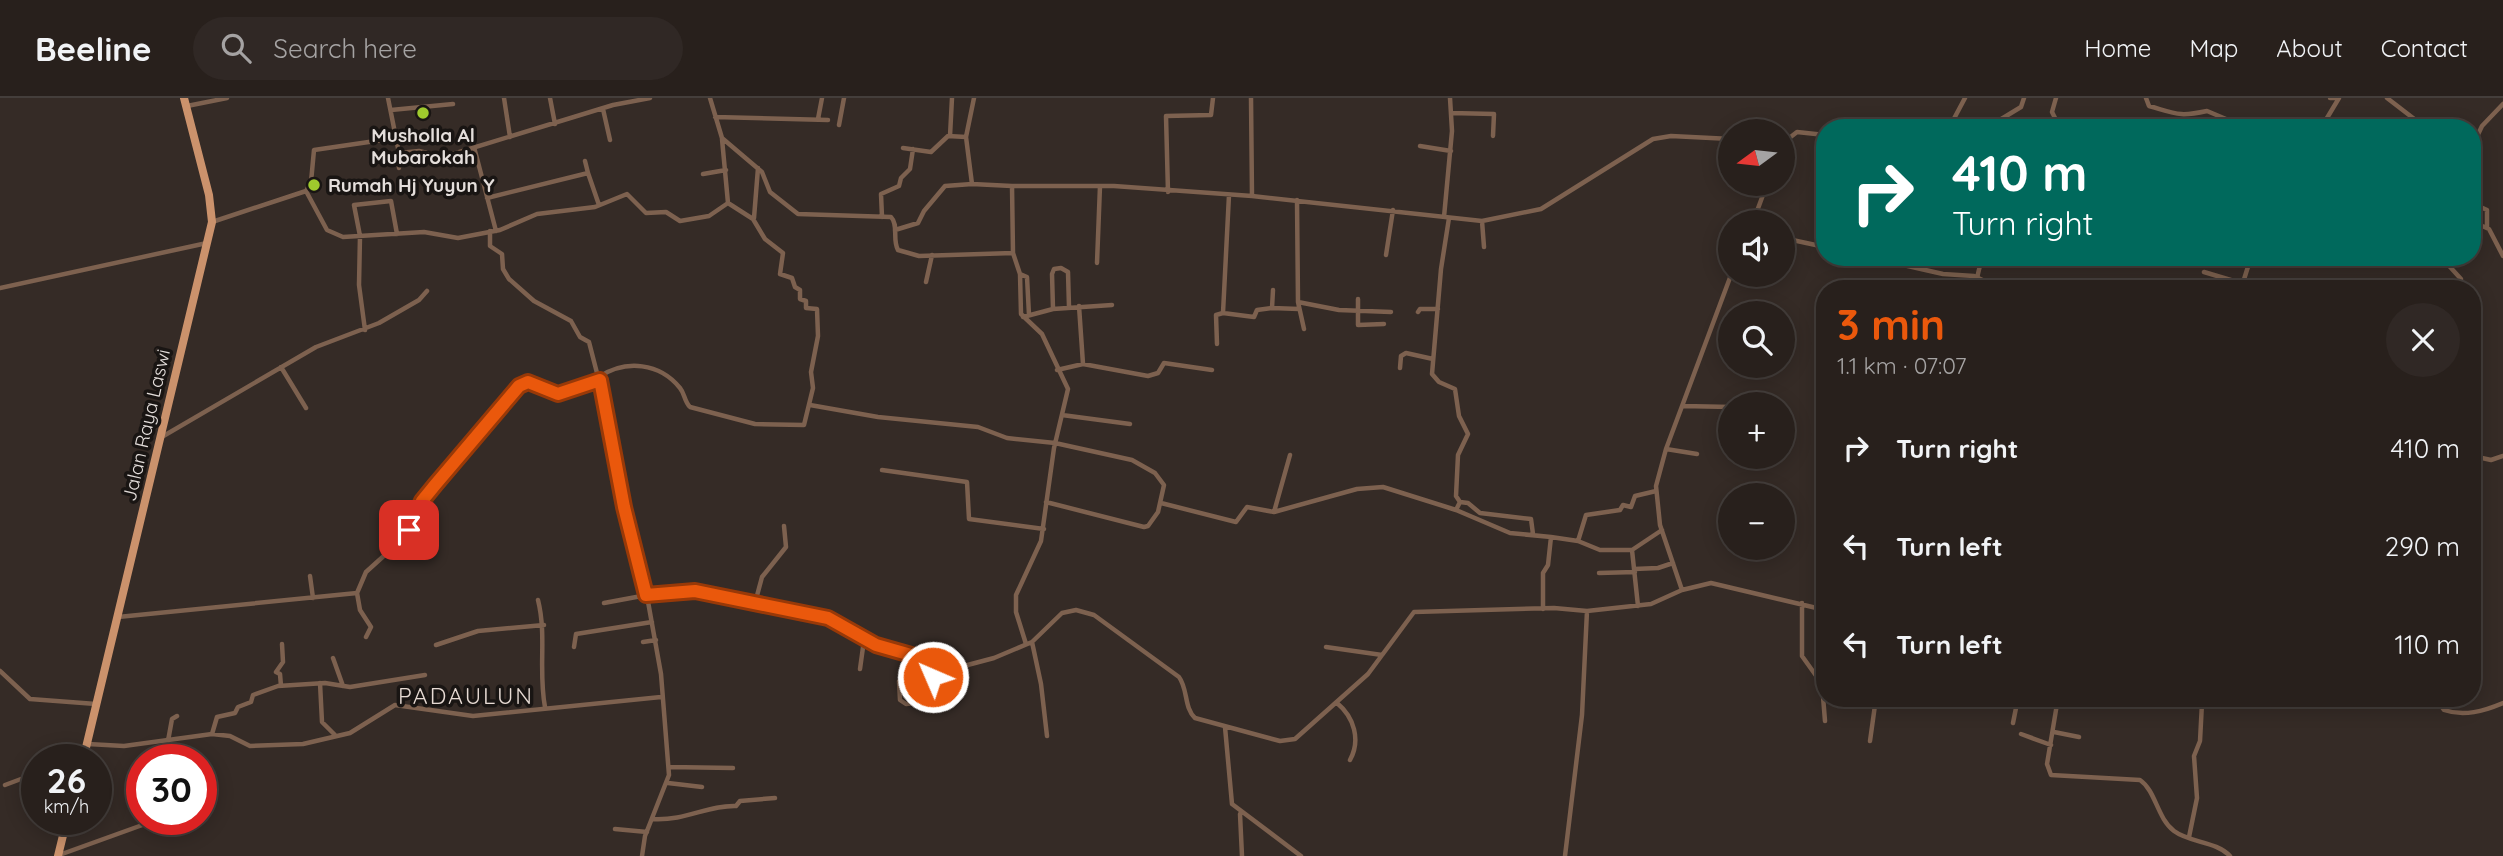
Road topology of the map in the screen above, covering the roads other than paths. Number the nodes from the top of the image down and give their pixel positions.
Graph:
1 (227, 98) edge
2 (388, 98) edge
3 (504, 98) edge
4 (550, 98) edge
5 (650, 98) edge
6 (710, 98) edge
7 (822, 98) edge
8 (844, 98) edge
9 (953, 98) edge
10 (974, 98) edge
11 (1213, 98) edge
12 (1251, 98) edge
13 (1450, 98) edge
14 (1965, 98) edge
15 (2024, 98) edge
16 (2056, 98) edge
17 (2146, 98) edge
18 (2330, 98) edge
19 (2338, 98) edge
20 (2387, 98) edge
21 (185, 102) edge
22 (453, 104) dead end
23 (2503, 104) edge
24 (603, 109) junction
25 (391, 110) junction
26 (1451, 113) junction
27 (715, 117) junction
28 (818, 119) junction
29 (1954, 119) edge
30 (2001, 119) edge
31 (2056, 119) edge
32 (2226, 119) dead end
33 (2326, 119) edge
34 (2414, 119) edge
35 (828, 120) dead end
36 (555, 124) junction
37 (839, 125) dead end
38 (2481, 128) edge
39 (1796, 133) edge
40 (1816, 134) edge
41 (950, 136) junction
42 (1493, 136) dead end
43 (510, 137) junction
44 (967, 137) junction
45 (396, 138) junction
46 (722, 138) junction
47 (1718, 138) edge
48 (610, 140) dead end
49 (1420, 146) dead end
50 (474, 147) junction
51 (903, 148) dead end
52 (913, 149) junction
53 (1451, 151) junction
54 (398, 152) junction
55 (585, 161) dead end
56 (399, 168) dead end
57 (758, 168) junction
58 (726, 170) junction
59 (589, 173) junction
60 (703, 174) dead end
61 (972, 184) junction
62 (1012, 186) junction
63 (1100, 186) junction
64 (306, 191) junction
65 (1168, 192) junction
66 (1229, 195) junction
67 (1252, 196) junction
68 (487, 198) junction
69 (1297, 200) junction
70 (728, 203) junction
71 (599, 205) junction
72 (2481, 207) edge
73 (1393, 210) junction
74 (882, 216) junction
75 (1447, 217) junction
76 (753, 219) junction
77 (1482, 221) junction
78 (212, 222) junction
79 (2481, 224) edge
80 (2487, 226) junction
81 (895, 230) junction
82 (493, 231) junction
83 (397, 234) junction
84 (360, 236) junction
85 (1795, 241) edge
86 (208, 243) junction
87 (1816, 245) edge
88 (1484, 247) dead end
89 (1013, 253) junction
90 (932, 255) junction
91 (1386, 255) dead end
92 (2503, 256) edge
93 (1097, 263) dead end
94 (1915, 266) edge
95 (1980, 266) edge
96 (2449, 266) edge
97 (2204, 272) dead end
98 (1020, 274) junction
99 (1977, 278) junction
100 (1982, 280) edge
101 (2226, 280) edge
102 (2461, 280) edge
103 (926, 282) dead end
104 (1727, 287) edge
105 (0, 288) edge
106 (427, 290) dead end
107 (1273, 290) dead end
108 (1358, 299) dead end
109 (1297, 302) junction
110 (1112, 305) dead end
111 (1079, 306) junction
112 (1069, 307) junction
113 (1272, 308) junction
114 (1054, 309) junction
115 (1299, 309) junction
116 (1438, 309) junction
117 (1357, 310) junction
118 (1391, 312) dead end
119 (1418, 312) dead end
120 (1223, 313) junction
121 (1029, 315) junction
122 (1022, 317) junction
123 (1384, 324) dead end
124 (365, 330) junction
125 (1304, 330) dead end
126 (1217, 344) dead end
127 (1433, 359) junction
128 (1083, 364) junction
129 (281, 367) junction
130 (1400, 368) dead end
131 (1057, 370) junction
132 (1212, 370) dead end
133 (599, 378) junction
134 (810, 405) junction
135 (1683, 406) junction
136 (1718, 407) edge
137 (306, 408) dead end
138 (1062, 415) junction
139 (1130, 424) dead end
140 (159, 438) junction
141 (1055, 443) junction
142 (1666, 449) junction
143 (1697, 454) dead end
144 (1290, 455) dead end
145 (2503, 456) edge
146 (2481, 458) edge
147 (882, 470) dead end
148 (1656, 491) junction
149 (1046, 502) junction
150 (1460, 502) junction
151 (1161, 503) junction
152 (1456, 510) junction
153 (1274, 512) junction
154 (784, 526) dead end
155 (1044, 529) junction
156 (1662, 530) junction
157 (1532, 534) junction
158 (1551, 537) junction
159 (1578, 541) junction
160 (1632, 550) junction
161 (1673, 563) junction
162 (1634, 571) junction
163 (1599, 573) dead end
164 (310, 576) dead end
165 (1682, 590) junction
166 (357, 593) junction
167 (647, 595) junction
168 (313, 598) junction
169 (538, 600) dead end
170 (604, 603) dead end
171 (755, 603) junction
172 (1802, 603) junction
173 (1638, 606) junction
174 (1816, 607) edge
175 (1543, 609) junction
176 (1587, 611) junction
177 (117, 617) junction
178 (652, 622) junction
179 (544, 625) junction
180 (366, 637) dead end
181 (864, 639) junction
182 (656, 640) junction
183 (643, 642) dead end
184 (1032, 642) junction
185 (282, 644) dead end
186 (1026, 644) junction
187 (436, 645) dead end
188 (574, 647) dead end
189 (1326, 647) dead end
190 (1382, 655) junction
191 (333, 658) dead end
192 (932, 661) junction
193 (860, 669) dead end
194 (0, 671) edge
195 (425, 674) dead end
196 (1816, 676) edge
197 (933, 677) junction
198 (320, 683) junction
199 (281, 686) junction
200 (344, 687) junction
201 (661, 697) junction
202 (1337, 703) junction
203 (2503, 703) edge
204 (98, 705) junction
205 (545, 707) junction
206 (1824, 707) edge
207 (1875, 707) edge
208 (2016, 707) edge
209 (2057, 707) edge
210 (2202, 707) edge
211 (2442, 707) edge
212 (177, 716) dead end
213 (1825, 721) dead end
214 (2013, 723) dead end
215 (1225, 727) junction
216 (2053, 732) junction
217 (2021, 733) dead end
218 (212, 734) junction
219 (336, 736) junction
220 (1047, 736) dead end
221 (2079, 737) dead end
222 (168, 741) junction
223 (1870, 741) dead end
224 (87, 744) edge
225 (2051, 745) junction
226 (112, 748) edge
227 (1350, 760) dead end
228 (669, 767) junction
229 (733, 768) dead end
230 (21, 779) edge
231 (668, 783) junction
232 (5, 785) dead end
233 (702, 787) dead end
234 (775, 798) dead end
235 (1240, 813) junction
236 (652, 819) junction
237 (615, 829) dead end
238 (126, 831) edge
239 (647, 832) junction
240 (63, 835) edge
241 (2189, 837) junction
242 (58, 856) edge
243 (642, 856) edge
244 (1242, 856) edge
245 (1301, 856) edge
246 (1565, 856) edge
247 (2230, 856) edge

1 - 21 street
2 - 25 street
3 - 43 street
4 - 36 street
5 - 24 street
6 - 27 street
7 - 28 street
8 - 37 street
9 - 41 street
10 - 44 street
11 - 65 street
12 - 67 street
13 - 26 street
14 - 29 street
15 - 30 street
16 - 31 street
17 - 32 street
18 - 19 street
19 - 33 street
20 - 34 street
21 - 78 main road, Jalan Raya Laswi
22 - 25 street
23 - 38 street
24 - 36 street
24 - 48 street
25 - 45 street
26 - 42 street
26 - 53 street
27 - 28 street
27 - 46 street
28 - 35 street
36 - 43 street
39 - 40 street
41 - 44 street
41 - 52 street
43 - 50 street
44 - 61 street
45 - 54 street
45 - 64 street
46 - 57 street
46 - 58 street
47 - 77 street
49 - 53 street
50 - 54 street
50 - 68 street
51 - 52 street
52 - 74 street
53 - 75 street
54 - 56 street
55 - 59 street
57 - 74 street
57 - 76 street
58 - 60 street
58 - 70 street
59 - 68 street
59 - 71 street
61 - 62 street
61 - 81 street
62 - 63 street
62 - 89 street
63 - 65 street
63 - 93 street
64 - 78 street
64 - 84 street
65 - 66 street
66 - 67 street
66 - 120 street
67 - 69 street
68 - 82 street
69 - 73 street
69 - 109 street
70 - 71 street
70 - 76 street
71 - 82 street
72 - 80 street
73 - 75 street
73 - 91 street
74 - 81 street
75 - 77 street
75 - 116 street
76 - 134 street
77 - 88 street
78 - 86 main road, Jalan Raya Laswi
79 - 80 street
80 - 92 street
81 - 90 street
82 - 83 street
82 - 133 street
83 - 84 street
83 - 84 street
84 - 124 street
85 - 87 street
86 - 105 street
86 - 140 main road, Jalan Raya Laswi
89 - 90 street
89 - 98 street
90 - 103 street
94 - 99 street
95 - 99 street
96 - 102 street
97 - 101 street
98 - 121 street
98 - 122 street
99 - 100 street
104 - 135 street
106 - 124 street
107 - 113 street
108 - 117 street
109 - 115 street
109 - 117 street
110 - 111 street
111 - 112 street
111 - 128 street
112 - 114 street
112 - 114 street
113 - 115 street
113 - 120 street
114 - 121 street
115 - 125 street
116 - 119 street
116 - 127 street
117 - 118 street
117 - 123 street
120 - 126 street
121 - 122 street
122 - 131 street
124 - 129 street
127 - 130 street
127 - 150 street
128 - 131 street
128 - 132 street
129 - 137 street
129 - 140 street
131 - 138 street
133 - 134 street
133 - 166 street
133 - 167 street
134 - 141 street
135 - 136 street
135 - 142 street
138 - 139 street
138 - 141 street
140 - 177 main road, Jalan Raya Laswi
141 - 149 street
141 - 151 street
142 - 143 street
142 - 148 street
144 - 153 street
145 - 146 street
147 - 155 street
148 - 156 street
148 - 159 street
149 - 151 street
149 - 155 street
150 - 152 street
150 - 157 street
151 - 153 street
152 - 153 street
152 - 157 street
154 - 171 street
155 - 186 street
156 - 160 street
156 - 161 street
157 - 158 street
158 - 159 street
158 - 175 street
159 - 160 street
160 - 162 street
161 - 162 street
161 - 165 street
162 - 163 street
162 - 173 street
164 - 168 street
165 - 172 street
165 - 173 street
166 - 168 street
166 - 180 street
167 - 170 street
167 - 171 street
167 - 178 street
168 - 177 street
169 - 179 street
171 - 181 street
172 - 174 street
172 - 196 street
173 - 176 street
175 - 176 street
175 - 190 street
176 - 246 street
177 - 204 main road, Jalan Raya Laswi
178 - 182 street
178 - 188 street
179 - 187 street
179 - 205 street
181 - 192 street
181 - 193 street
182 - 183 street
182 - 201 street
184 - 186 street
184 - 215 street
184 - 220 street
185 - 199 street
186 - 192 street
189 - 190 street
190 - 202 street
191 - 200 street
192 - 197 street
194 - 204 street
195 - 200 street
197 - 197 street
198 - 199 street
198 - 200 street
198 - 219 street
199 - 218 street
201 - 205 street
201 - 228 street
202 - 215 street
202 - 227 street
203 - 211 street
204 - 224 main road, Jalan Raya Laswi
205 - 219 street
206 - 213 street
207 - 223 street
208 - 214 street
209 - 216 street
210 - 241 street
212 - 222 street
215 - 235 street
216 - 221 street
216 - 225 street
217 - 225 street
218 - 219 street
218 - 222 street
222 - 226 street
225 - 241 street
228 - 229 street
228 - 231 street
230 - 232 street
231 - 233 street
231 - 236 street
234 - 236 street
235 - 244 street
235 - 245 street
236 - 239 street
237 - 239 street
238 - 242 street
239 - 243 street
240 - 242 main road
241 - 247 street

